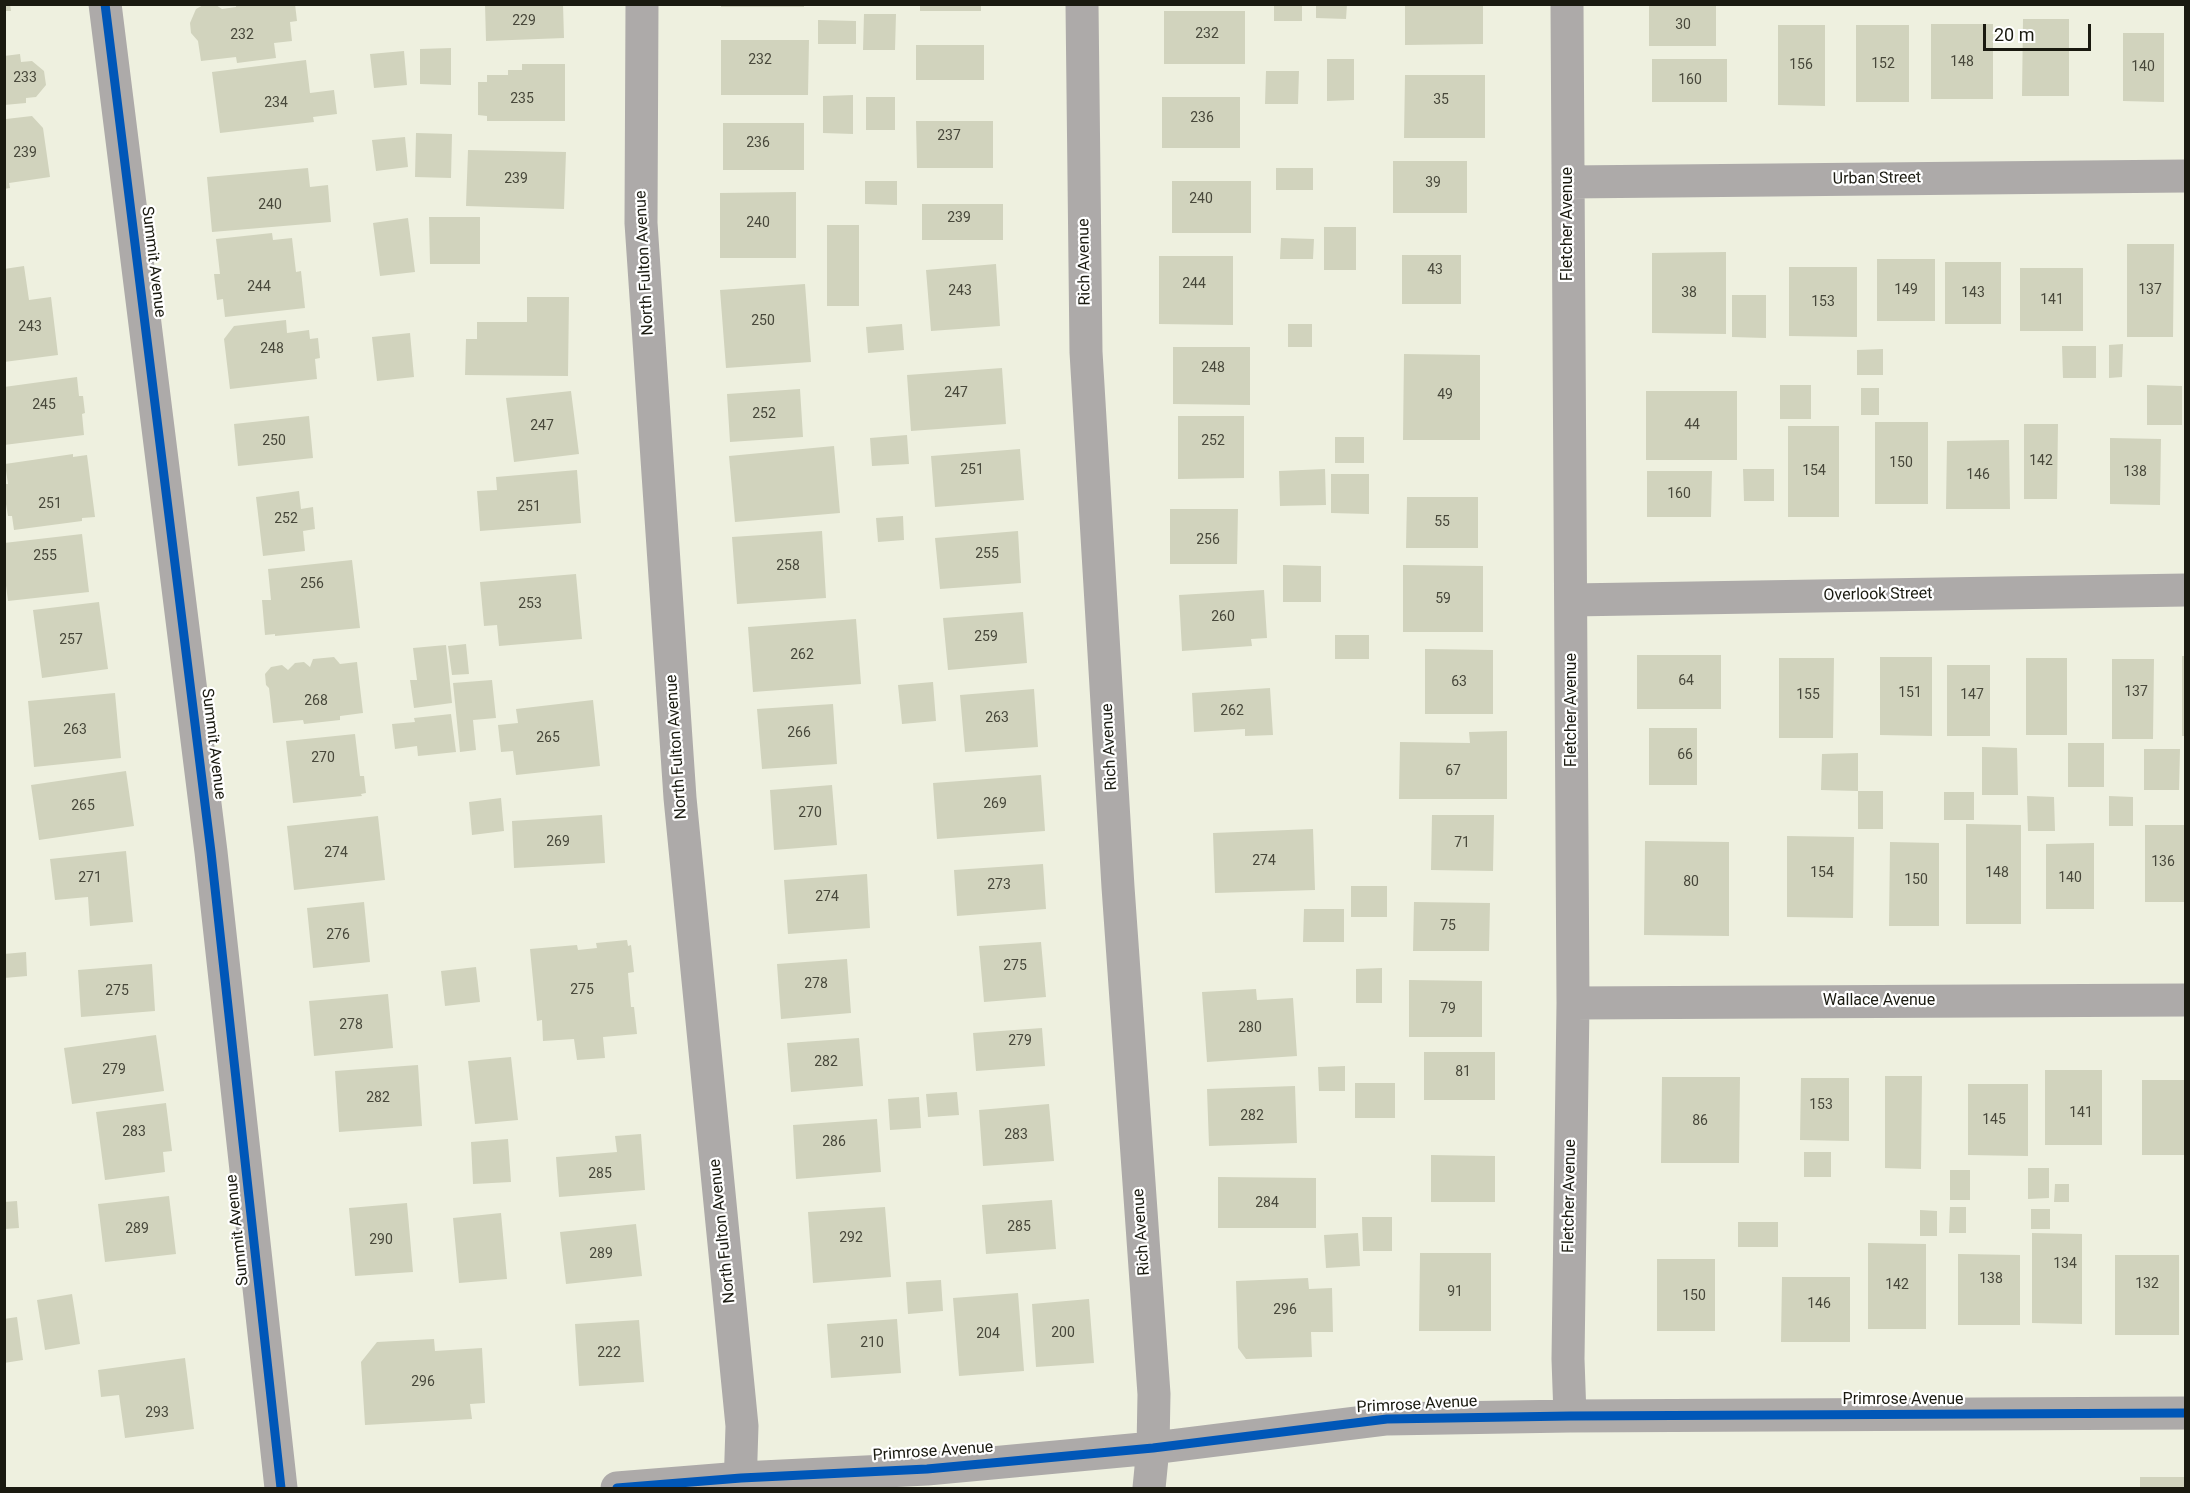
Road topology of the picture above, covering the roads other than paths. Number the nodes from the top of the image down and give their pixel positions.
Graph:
1 (105, 4) edge
2 (642, 4) edge
3 (1082, 4) edge
4 (1567, 4) edge
5 (2186, 176) edge
6 (1568, 182) junction
7 (2186, 590) edge
8 (1571, 600) junction
9 (2186, 999) edge
10 (1573, 1003) junction
11 (2186, 1413) edge
12 (1570, 1416) junction
13 (1153, 1448) junction
14 (741, 1483) edge
15 (281, 1488) edge
16 (617, 1488) edge
17 (1149, 1488) edge

1 - 15 street, Summit Avenue
2 - 14 street, North Fulton Avenue
3 - 13 street, Rich Avenue
4 - 6 street, Fletcher Avenue
5 - 6 street, Urban Street
6 - 8 street, Fletcher Avenue
7 - 8 street, Overlook Street
8 - 10 street, Fletcher Avenue
9 - 10 street, Wallace Avenue
10 - 12 street, Fletcher Avenue
11 - 12 street, Primrose Avenue
12 - 13 street, Primrose Avenue
13 - 14 street, Primrose Avenue
13 - 17 street, Rich Avenue
14 - 16 street, Primrose Avenue

